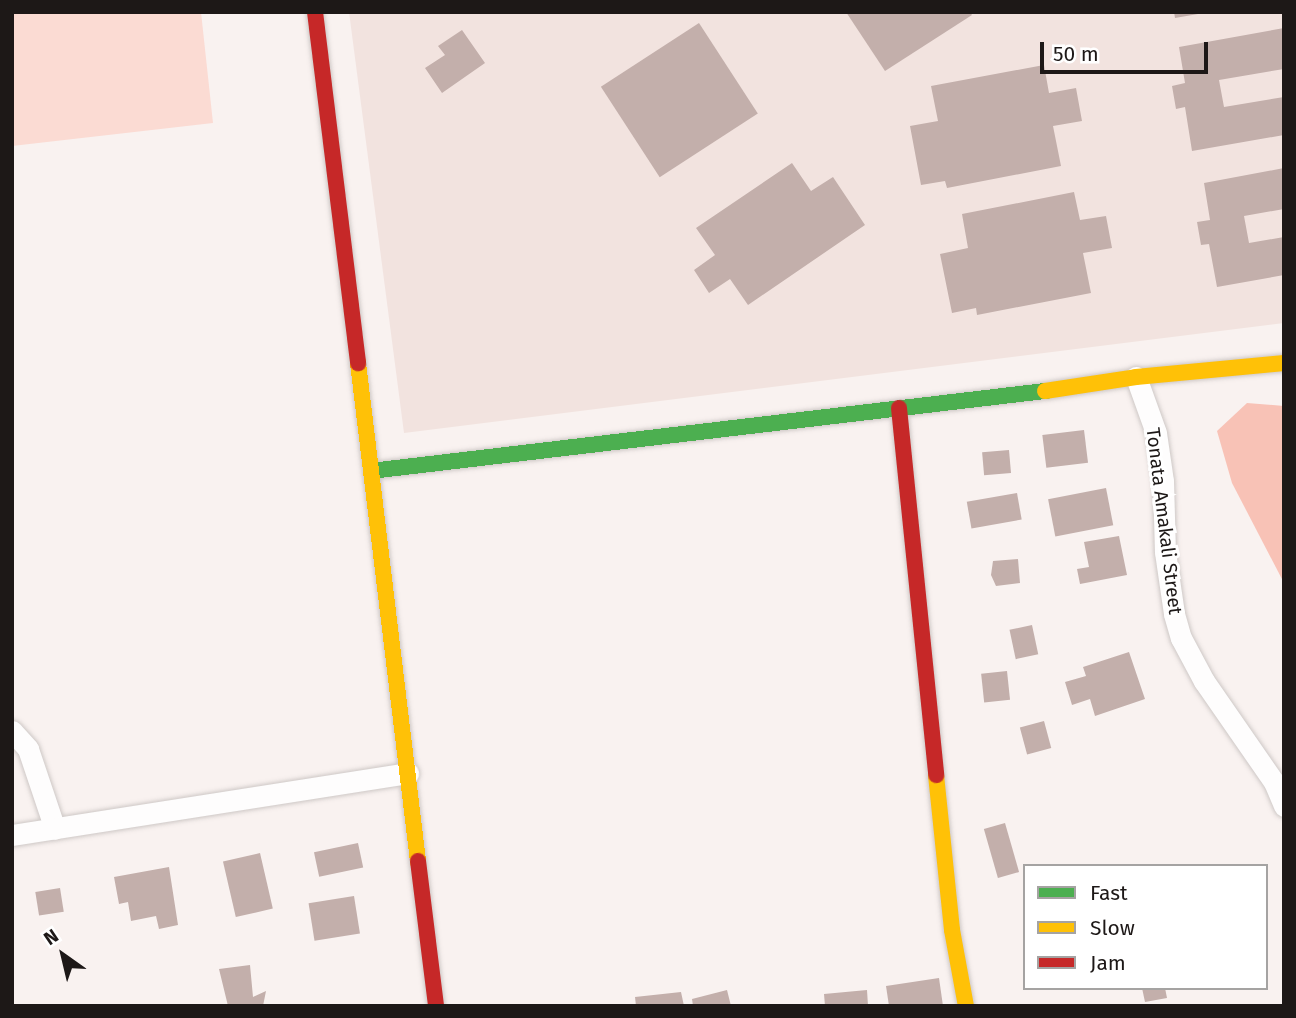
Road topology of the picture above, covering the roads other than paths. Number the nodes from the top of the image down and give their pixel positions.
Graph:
1 (315, 12) edge
2 (1284, 363) edge
3 (1136, 377) junction
4 (899, 408) junction
5 (371, 471) junction
6 (12, 731) edge
7 (408, 774) junction
8 (1279, 781) edge
9 (1284, 806) edge
10 (55, 829) junction
11 (12, 835) edge
12 (436, 1006) edge
13 (966, 1006) edge

1 - 5 street
2 - 3 street
3 - 4 street
3 - 8 street, Tonata Amakali Street
4 - 5 street
4 - 13 street
5 - 7 street
6 - 10 street
7 - 10 street
7 - 12 street
8 - 9 street, Tonata Amakali Street
10 - 11 street

